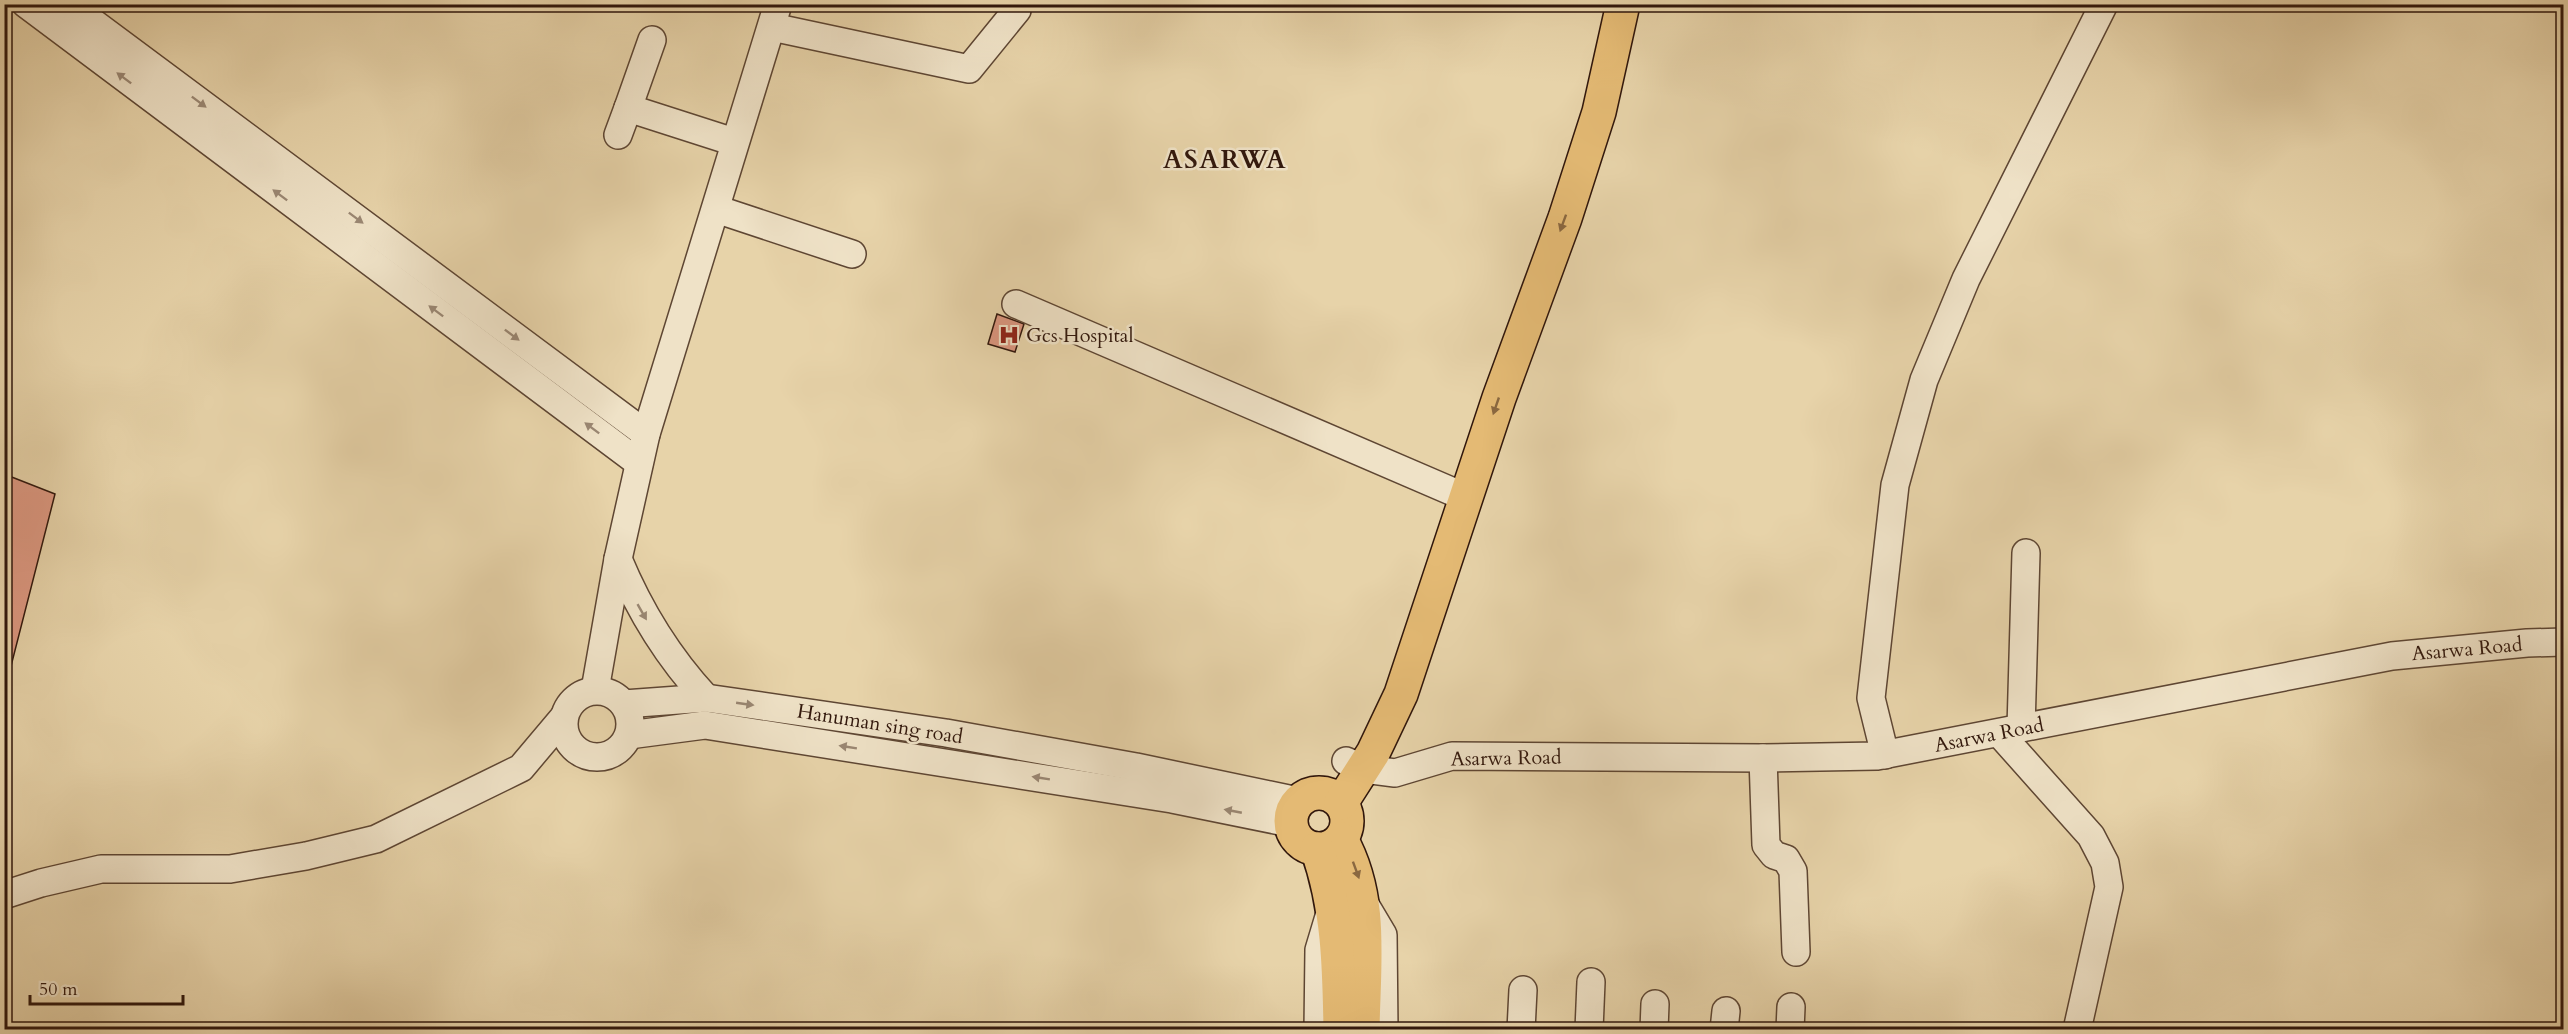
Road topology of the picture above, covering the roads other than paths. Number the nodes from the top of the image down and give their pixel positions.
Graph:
1 (26, 4) edge
2 (68, 4) edge
3 (1603, 4) edge
4 (1623, 4) edge
5 (2104, 4) edge
6 (1017, 10) dead end
7 (775, 16) edge
8 (651, 40) dead end
9 (628, 108) junction
10 (618, 135) dead end
11 (1581, 136) junction
12 (734, 142) junction
13 (716, 209) junction
14 (852, 254) dead end
15 (1016, 304) dead end
16 (646, 434) junction
17 (639, 463) junction
18 (1455, 493) junction
19 (2026, 553) dead end
20 (618, 559) junction
21 (2564, 642) edge
22 (595, 690) junction
23 (706, 698) junction
24 (624, 704) junction
25 (564, 717) junction
26 (2010, 731) junction
27 (628, 735) junction
28 (1006, 744) junction
29 (584, 754) junction
30 (1885, 755) junction
31 (1360, 757) junction
32 (1763, 758) junction
33 (521, 768) junction
34 (1002, 772) junction
35 (1313, 805) junction
36 (1329, 844) junction
37 (4, 896) edge
38 (1350, 920) junction
39 (1796, 952) dead end
40 (1591, 982) dead end
41 (1523, 990) dead end
42 (1318, 1029) edge
43 (1340, 1029) edge
44 (1364, 1029) edge
45 (1384, 1029) edge
46 (1521, 1029) edge
47 (1589, 1029) edge
48 (2077, 1029) edge

17 -> 1 street
2 -> 16 street
3 - 11 main road
4 - 11 main road
5 - 30 street
6 - 7 street
7 - 12 street
8 - 9 street
9 - 10 street
9 - 12 street
11 - 18 main road
12 - 13 street
13 - 14 street
13 - 16 street
15 - 18 street
16 - 17 street
17 - 20 street
18 - 31 main road
19 - 26 street
20 - 22 street
20 -> 23 street
21 - 26 street, Asarwa Road
22 - 24 street
22 - 25 street
23 - 24 street, Hanuman sing road
23 -> 28 street, Hanuman sing road
24 - 27 street
25 - 29 street
25 - 33 street
26 - 30 street, Asarwa Road
26 - 48 street
27 - 29 street
34 -> 27 street
28 - 34 street
28 - 35 street, Hanuman sing road
29 - 33 street
30 - 32 street, Asarwa Road
31 - 32 street, Asarwa Road
31 - 35 main road
32 - 39 street
33 - 37 street
35 -> 34 street
35 - 36 main road
35 - 36 main road
36 - 38 main road
38 - 42 street
38 - 43 main road
38 - 44 main road
38 - 45 street
40 - 47 street
41 - 46 street

